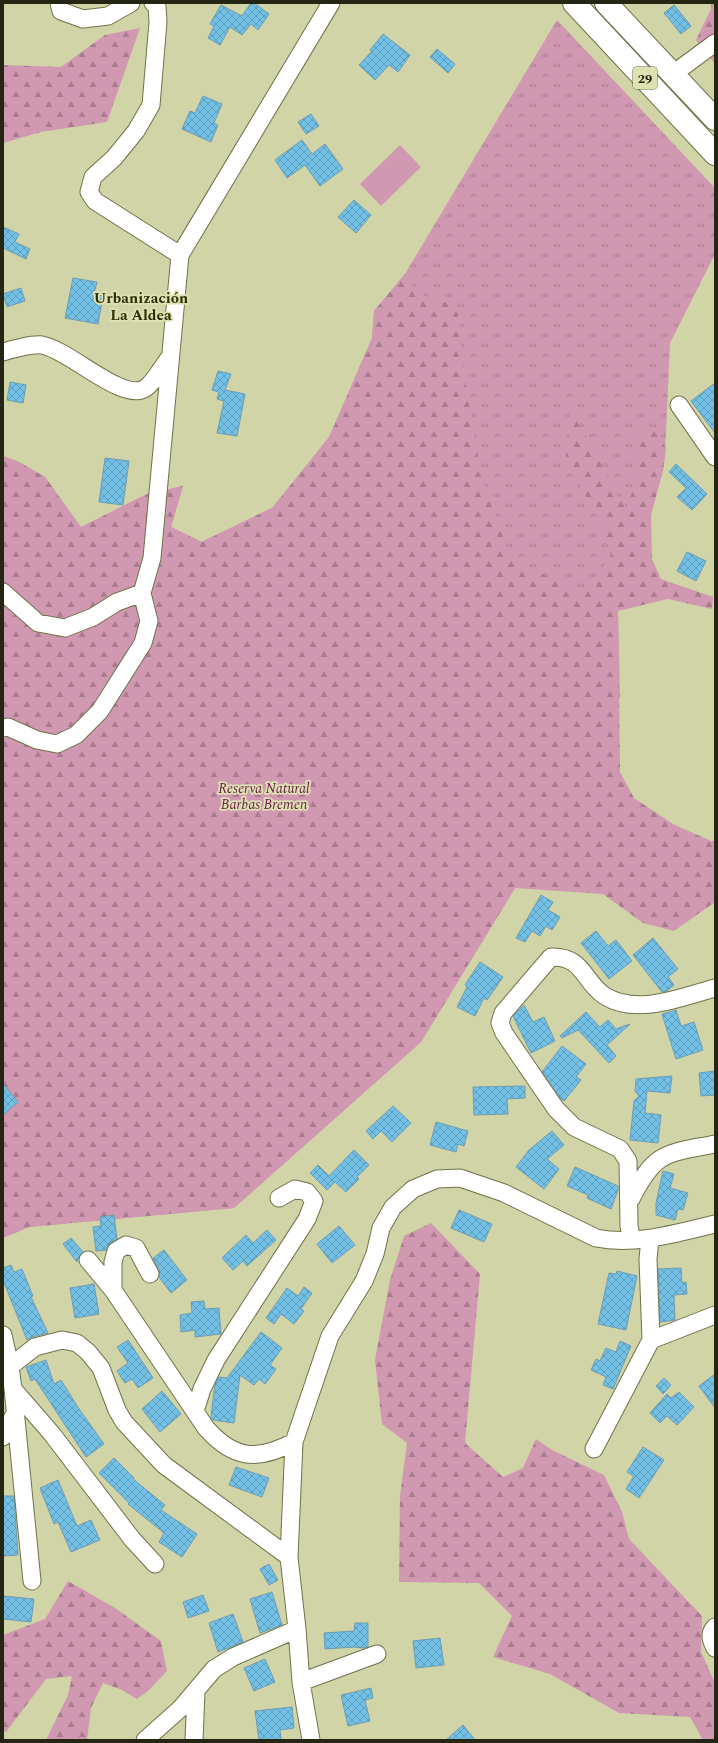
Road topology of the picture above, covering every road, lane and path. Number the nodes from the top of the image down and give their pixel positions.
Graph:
1 (59, 3) edge
2 (131, 3) edge
3 (153, 3) edge
4 (331, 3) edge
5 (574, 3) edge
6 (606, 3) edge
7 (715, 43) edge
8 (673, 74) junction
9 (715, 119) edge
10 (715, 154) edge
11 (180, 255) junction
12 (3, 352) edge
13 (169, 358) junction
14 (679, 405) dead end
15 (715, 457) edge
16 (3, 592) edge
17 (142, 593) junction
18 (3, 728) edge
19 (715, 988) edge
20 (715, 1144) edge
21 (279, 1198) dead end
22 (629, 1202) junction
23 (715, 1224) edge
24 (650, 1239) junction
25 (632, 1240) junction
26 (88, 1260) dead end
27 (150, 1274) dead end
28 (113, 1290) junction
29 (715, 1315) edge
30 (3, 1336) edge
31 (651, 1340) junction
32 (6, 1369) edge
33 (13, 1389) junction
34 (195, 1411) junction
35 (15, 1413) junction
36 (3, 1437) edge
37 (294, 1442) junction
38 (594, 1449) dead end
39 (290, 1557) junction
40 (155, 1564) dead end
41 (32, 1581) dead end
42 (715, 1627) edge
43 (297, 1629) junction
44 (715, 1648) edge
45 (377, 1654) dead end
46 (301, 1682) junction
47 (196, 1692) junction
48 (145, 1740) edge
49 (194, 1740) edge
50 (310, 1740) edge

1 - 2 street
3 - 11 street
4 - 11 street
5 - 10 highway, 29
6 - 8 highway, 29
7 - 8 street
8 - 9 highway, 29
11 - 13 street
12 - 13 street
13 - 17 street
14 - 15 street
16 - 17 street
17 - 18 street
19 - 22 street
20 - 22 street
21 - 34 street
22 - 25 street
23 - 24 street
24 - 25 street
24 - 31 street
25 - 37 street
26 - 28 street
27 - 28 street
28 - 34 street
29 - 31 street
30 - 32 street
31 - 38 street
32 - 33 street
32 - 39 street
33 - 35 street
33 - 40 street
34 - 37 street
35 - 36 street
35 - 41 street
37 - 39 street
39 - 43 street
42 - 44 street
43 - 46 street
43 - 47 street
45 - 46 street
46 - 50 street
47 - 48 street
47 - 49 street

